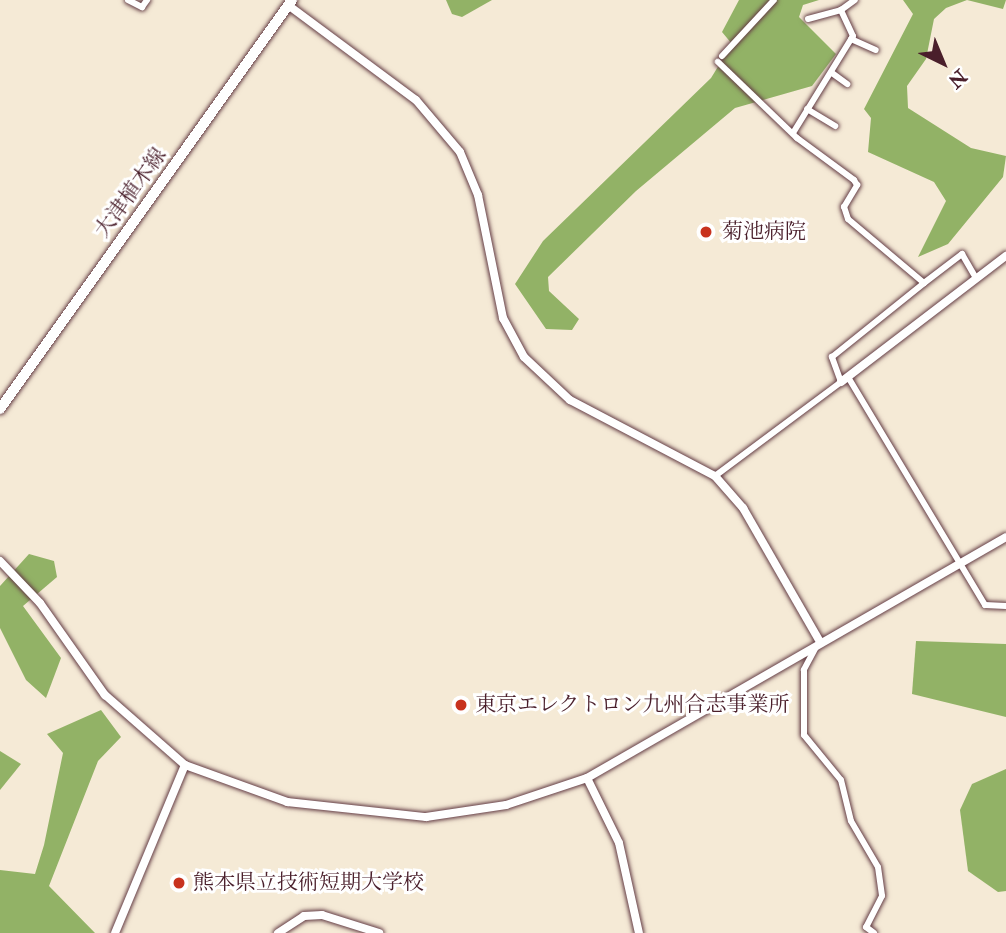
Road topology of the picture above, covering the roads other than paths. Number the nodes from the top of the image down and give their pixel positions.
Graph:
1 (128, 0) edge
2 (147, 0) edge
3 (774, 0) edge
4 (855, 0) edge
5 (287, 2) edge
6 (841, 10) junction
7 (808, 19) dead end
8 (851, 39) junction
9 (876, 50) dead end
10 (843, 69) dead end
11 (834, 75) junction
12 (847, 84) dead end
13 (807, 109) junction
14 (835, 126) dead end
15 (793, 133) junction
16 (1006, 256) edge
17 (974, 275) junction
18 (924, 283) junction
19 (844, 380) junction
20 (0, 409) edge
21 (715, 476) junction
22 (1006, 537) edge
23 (0, 561) edge
24 (959, 563) junction
25 (1006, 606) edge
26 (820, 642) junction
27 (185, 765) junction
28 (587, 778) junction
29 (115, 933) edge
30 (278, 933) edge
31 (379, 933) edge
32 (639, 933) edge
33 (874, 933) edge

1 - 2 street
3 - 15 street
4 - 6 street
5 - 20 main road, 大津植木線
5 - 21 street
6 - 7 street
6 - 8 street
8 - 9 street
8 - 11 street
10 - 11 street
11 - 12 street
11 - 13 street
13 - 14 street
13 - 15 street
15 - 18 street
16 - 17 street
17 - 18 street
17 - 19 street
18 - 19 street
19 - 21 street
19 - 24 street
21 - 26 street
22 - 24 street
23 - 27 street
24 - 25 street
24 - 26 street
26 - 28 street
26 - 33 street
27 - 28 street
27 - 29 street
28 - 32 street
30 - 31 street

